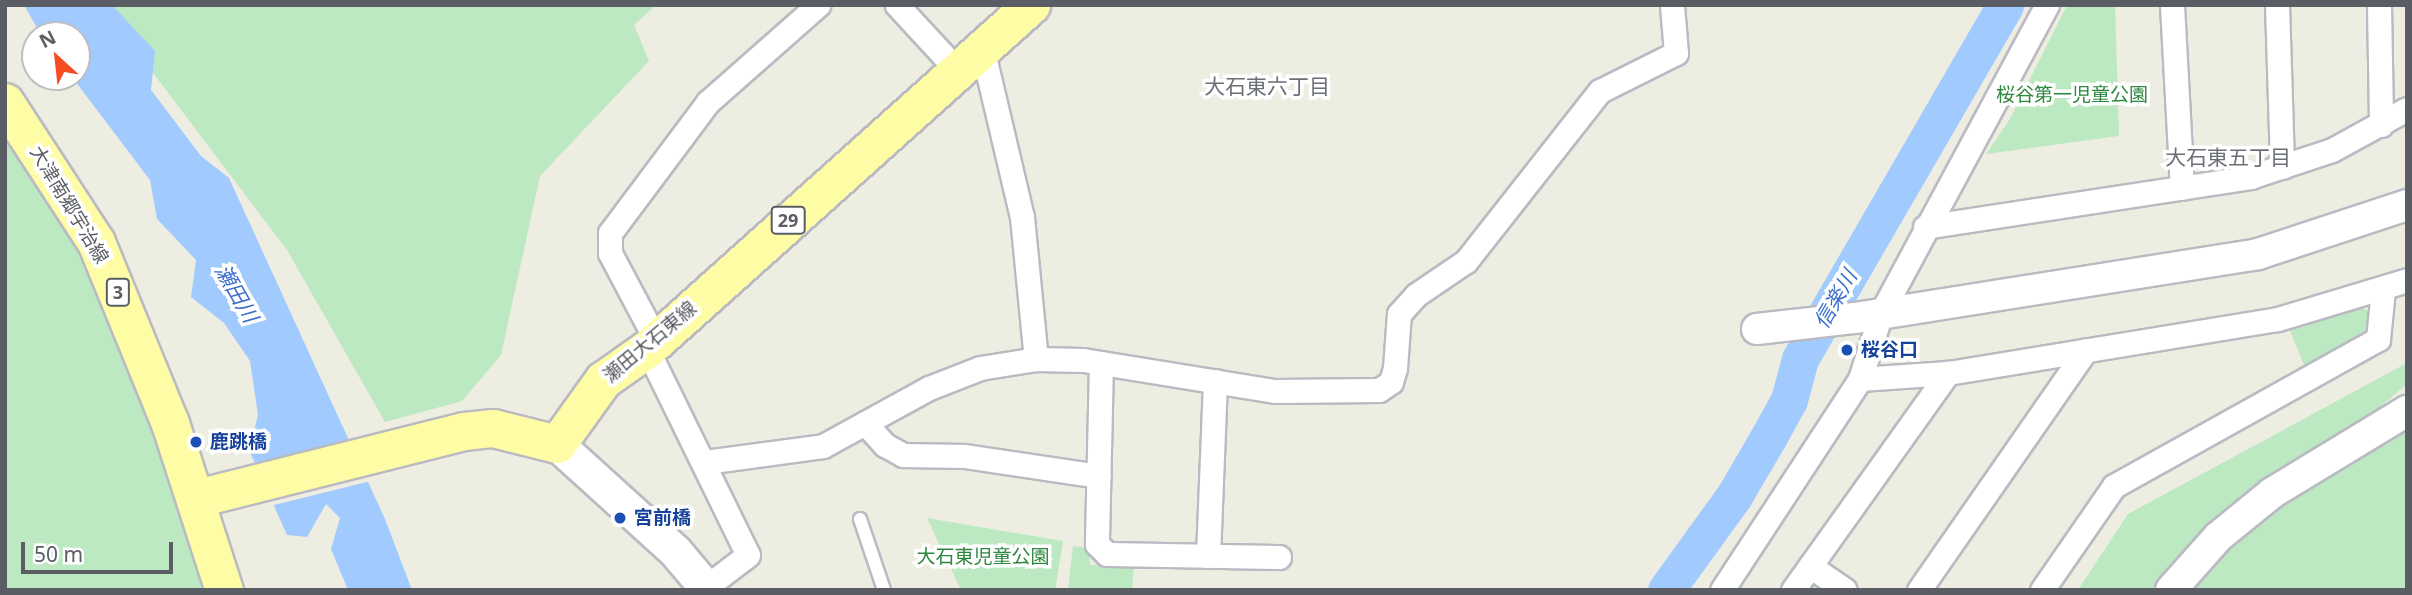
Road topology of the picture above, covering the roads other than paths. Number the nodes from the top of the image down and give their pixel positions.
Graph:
1 (818, 5) edge
2 (897, 5) edge
3 (1031, 5) edge
4 (1672, 5) edge
5 (2047, 5) edge
6 (2172, 5) edge
7 (2277, 5) edge
8 (2379, 5) edge
9 (970, 59) junction
10 (5, 102) edge
11 (2407, 109) edge
12 (2381, 125) junction
13 (2282, 167) junction
14 (2182, 188) junction
15 (2407, 205) edge
16 (1925, 226) junction
17 (2407, 280) edge
18 (2383, 290) junction
19 (1868, 316) junction
20 (1757, 329) dead end
21 (651, 344) junction
22 (2086, 350) junction
23 (1036, 359) junction
24 (1101, 363) junction
25 (1948, 373) junction
26 (1860, 379) junction
27 (1215, 381) junction
28 (2407, 411) edge
29 (865, 423) junction
30 (557, 444) junction
31 (705, 462) junction
32 (1099, 476) junction
33 (205, 496) junction
34 (860, 519) dead end
35 (1208, 556) junction
36 (1279, 557) dead end
37 (1810, 566) junction
38 (707, 588) edge
39 (225, 590) edge
40 (884, 590) edge
41 (1722, 590) edge
42 (1793, 590) edge
43 (1845, 590) edge
44 (1919, 590) edge
45 (2042, 590) edge
46 (2171, 590) edge

1 - 21 street
2 - 9 street
3 - 9 main road, 瀬田大石東線 / 29
4 - 27 street
5 - 16 street
6 - 14 street
7 - 13 street
8 - 12 street
9 - 21 main road, 瀬田大石東線 / 29
9 - 23 street
10 - 33 main road, 大津南郷宇治線 / 3
11 - 12 street
12 - 13 street
13 - 14 street
14 - 16 street
15 - 19 street
16 - 19 street
17 - 18 street
18 - 22 street
18 - 45 street
19 - 20 street
19 - 26 street
21 - 30 main road, 瀬田大石東線 / 29
21 - 31 street
22 - 25 street
22 - 44 street
23 - 24 street
23 - 29 street
24 - 27 street
24 - 32 street
25 - 26 street
25 - 37 street
26 - 41 street
27 - 35 street
28 - 46 street
29 - 31 street
29 - 32 street
30 - 33 main road
30 - 38 main road
31 - 38 street
32 - 35 street
33 - 39 main road, 大津南郷宇治線 / 3
34 - 40 lane
35 - 36 street
37 - 42 street
37 - 43 street

